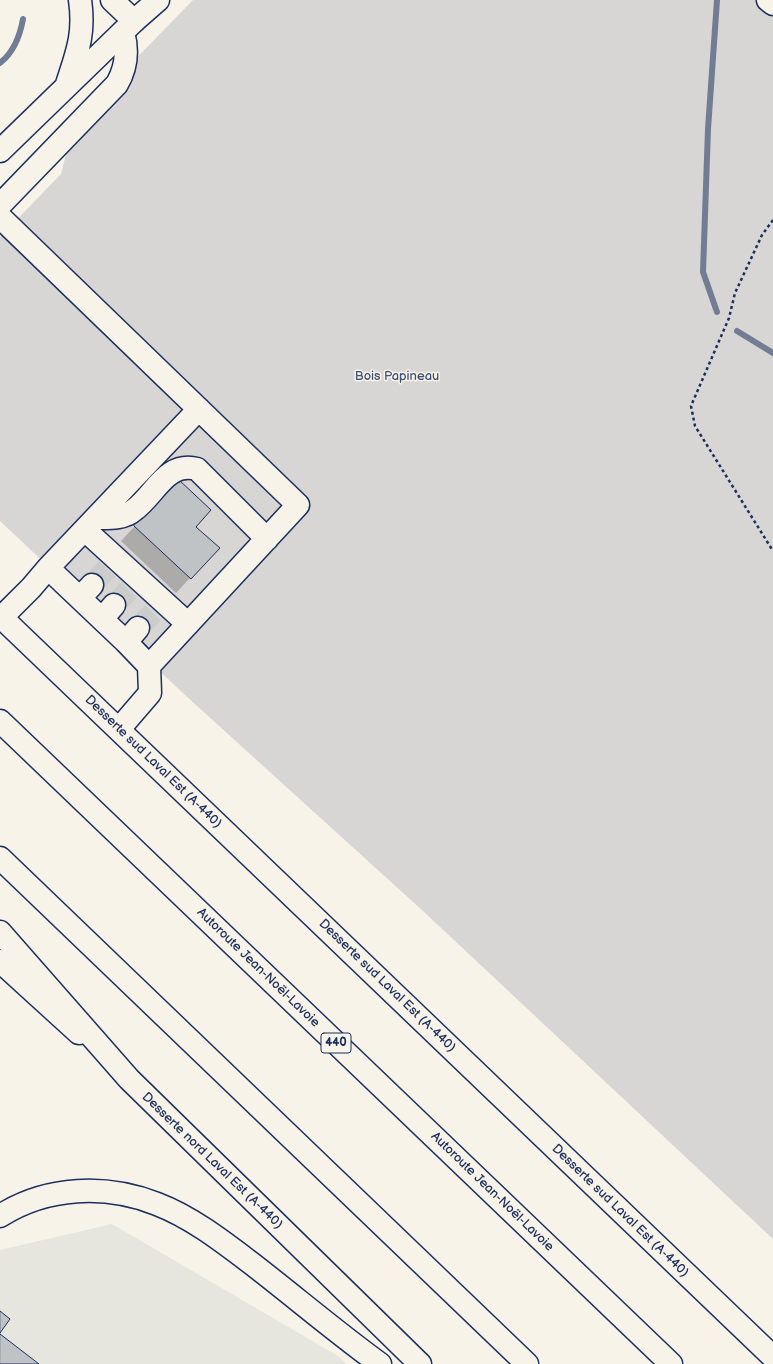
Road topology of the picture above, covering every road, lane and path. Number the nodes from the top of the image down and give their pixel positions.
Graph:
1 (80, 0) edge
2 (112, 0) edge
3 (158, 0) edge
4 (768, 0) edge
5 (773, 4) edge
6 (129, 26) junction
7 (66, 87) junction
8 (0, 151) edge
9 (0, 205) edge
10 (0, 218) edge
11 (773, 220) edge
12 (199, 409) junction
13 (90, 524) junction
14 (267, 539) junction
15 (773, 551) edge
16 (48, 568) junction
17 (99, 578) junction
18 (121, 598) junction
19 (1, 617) edge
20 (145, 621) junction
21 (188, 624) junction
22 (150, 666) junction
23 (0, 721) edge
24 (119, 729) junction
25 (0, 858) edge
26 (0, 932) edge
27 (0, 961) edge
28 (129, 1079) junction
29 (0, 1216) edge
30 (773, 1357) edge
31 (380, 1364) edge
32 (420, 1364) edge
33 (527, 1364) edge
34 (671, 1364) edge

1 - 7 main road
2 - 6 main road
3 - 6 main road
4 - 5 main road
6 - 7 main road
6 - 9 main road
7 - 8 main road
10 - 12 main road
11 - 15 path
12 - 13 main road
12 - 14 main road
13 - 14 main road
13 - 16 main road
13 - 17 main road
14 - 21 main road
16 - 17 main road
16 - 19 main road
17 - 18 main road
17 - 18 main road
18 - 20 main road
18 - 20 main road
19 - 24 main road, Desserte sud Laval Est (A-440)
20 - 21 main road
20 - 22 main road
21 - 22 main road
22 - 24 main road
23 - 34 main road, Autoroute Jean-Noël-Lavoie / 440
24 - 30 main road, Desserte sud Laval Est (A-440)
25 - 33 main road
26 - 28 main road
27 - 28 main road, Desserte nord Laval Est (A-440)
28 - 32 main road, Desserte nord Laval Est (A-440)
29 - 31 main road

